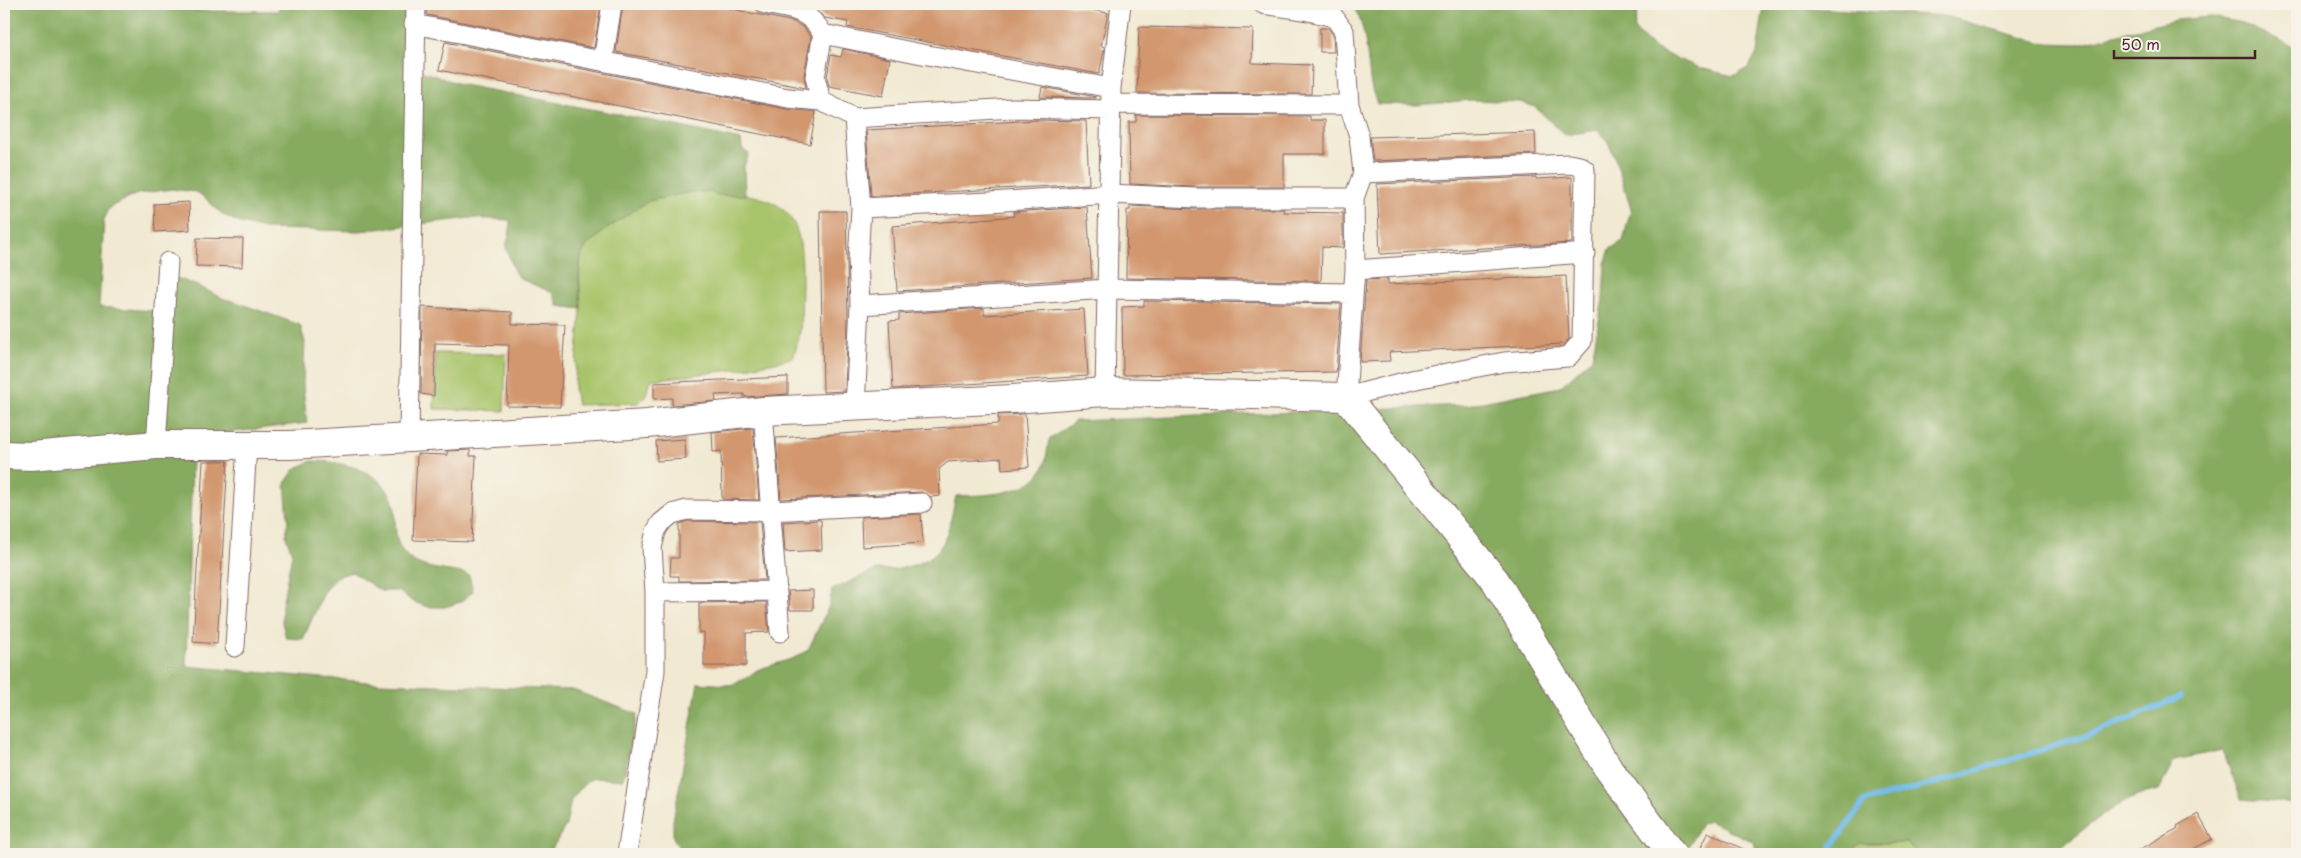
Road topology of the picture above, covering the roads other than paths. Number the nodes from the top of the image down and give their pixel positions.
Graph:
1 (416, 4) edge
2 (612, 4) edge
3 (766, 4) edge
4 (1121, 4) edge
5 (1263, 4) edge
6 (414, 24) junction
7 (823, 34) junction
8 (603, 61) junction
9 (821, 101) junction
10 (1111, 101) junction
11 (1349, 105) junction
12 (854, 118) junction
13 (1363, 173) junction
14 (1110, 194) junction
15 (1354, 198) junction
16 (861, 208) junction
17 (1585, 254) junction
18 (168, 262) dead end
19 (1355, 270) junction
20 (1108, 289) junction
21 (1352, 293) junction
22 (860, 305) junction
23 (1105, 392) junction
24 (1346, 397) junction
25 (855, 408) junction
26 (763, 411) junction
27 (409, 438) junction
28 (247, 444) junction
29 (156, 445) junction
30 (4, 455) edge
31 (922, 503) dead end
32 (770, 510) junction
33 (776, 591) junction
34 (655, 592) junction
35 (780, 632) dead end
36 (236, 647) dead end
37 (627, 854) edge
38 (1672, 854) edge

1 - 6 street
2 - 8 street
3 - 7 street
4 - 10 street
5 - 11 street
6 - 8 street
6 - 27 street
7 - 9 street
7 - 10 street
8 - 9 street
9 - 12 street
10 - 11 street
10 - 12 street
10 - 14 street
11 - 13 street
12 - 16 street
13 - 15 street
13 - 17 street
14 - 15 street
14 - 16 street
14 - 20 street
15 - 19 street
16 - 22 street
17 - 19 street
17 - 24 street
18 - 29 street
19 - 21 street
20 - 21 street
20 - 22 street
20 - 23 street
21 - 24 street
22 - 25 street
23 - 24 street
23 - 25 street
24 - 38 street
25 - 26 street
26 - 27 street
26 - 32 street
27 - 28 street
28 - 29 street
28 - 36 street
29 - 30 street
31 - 32 street
32 - 33 street
32 - 34 street
33 - 34 street
33 - 35 street
34 - 37 street

